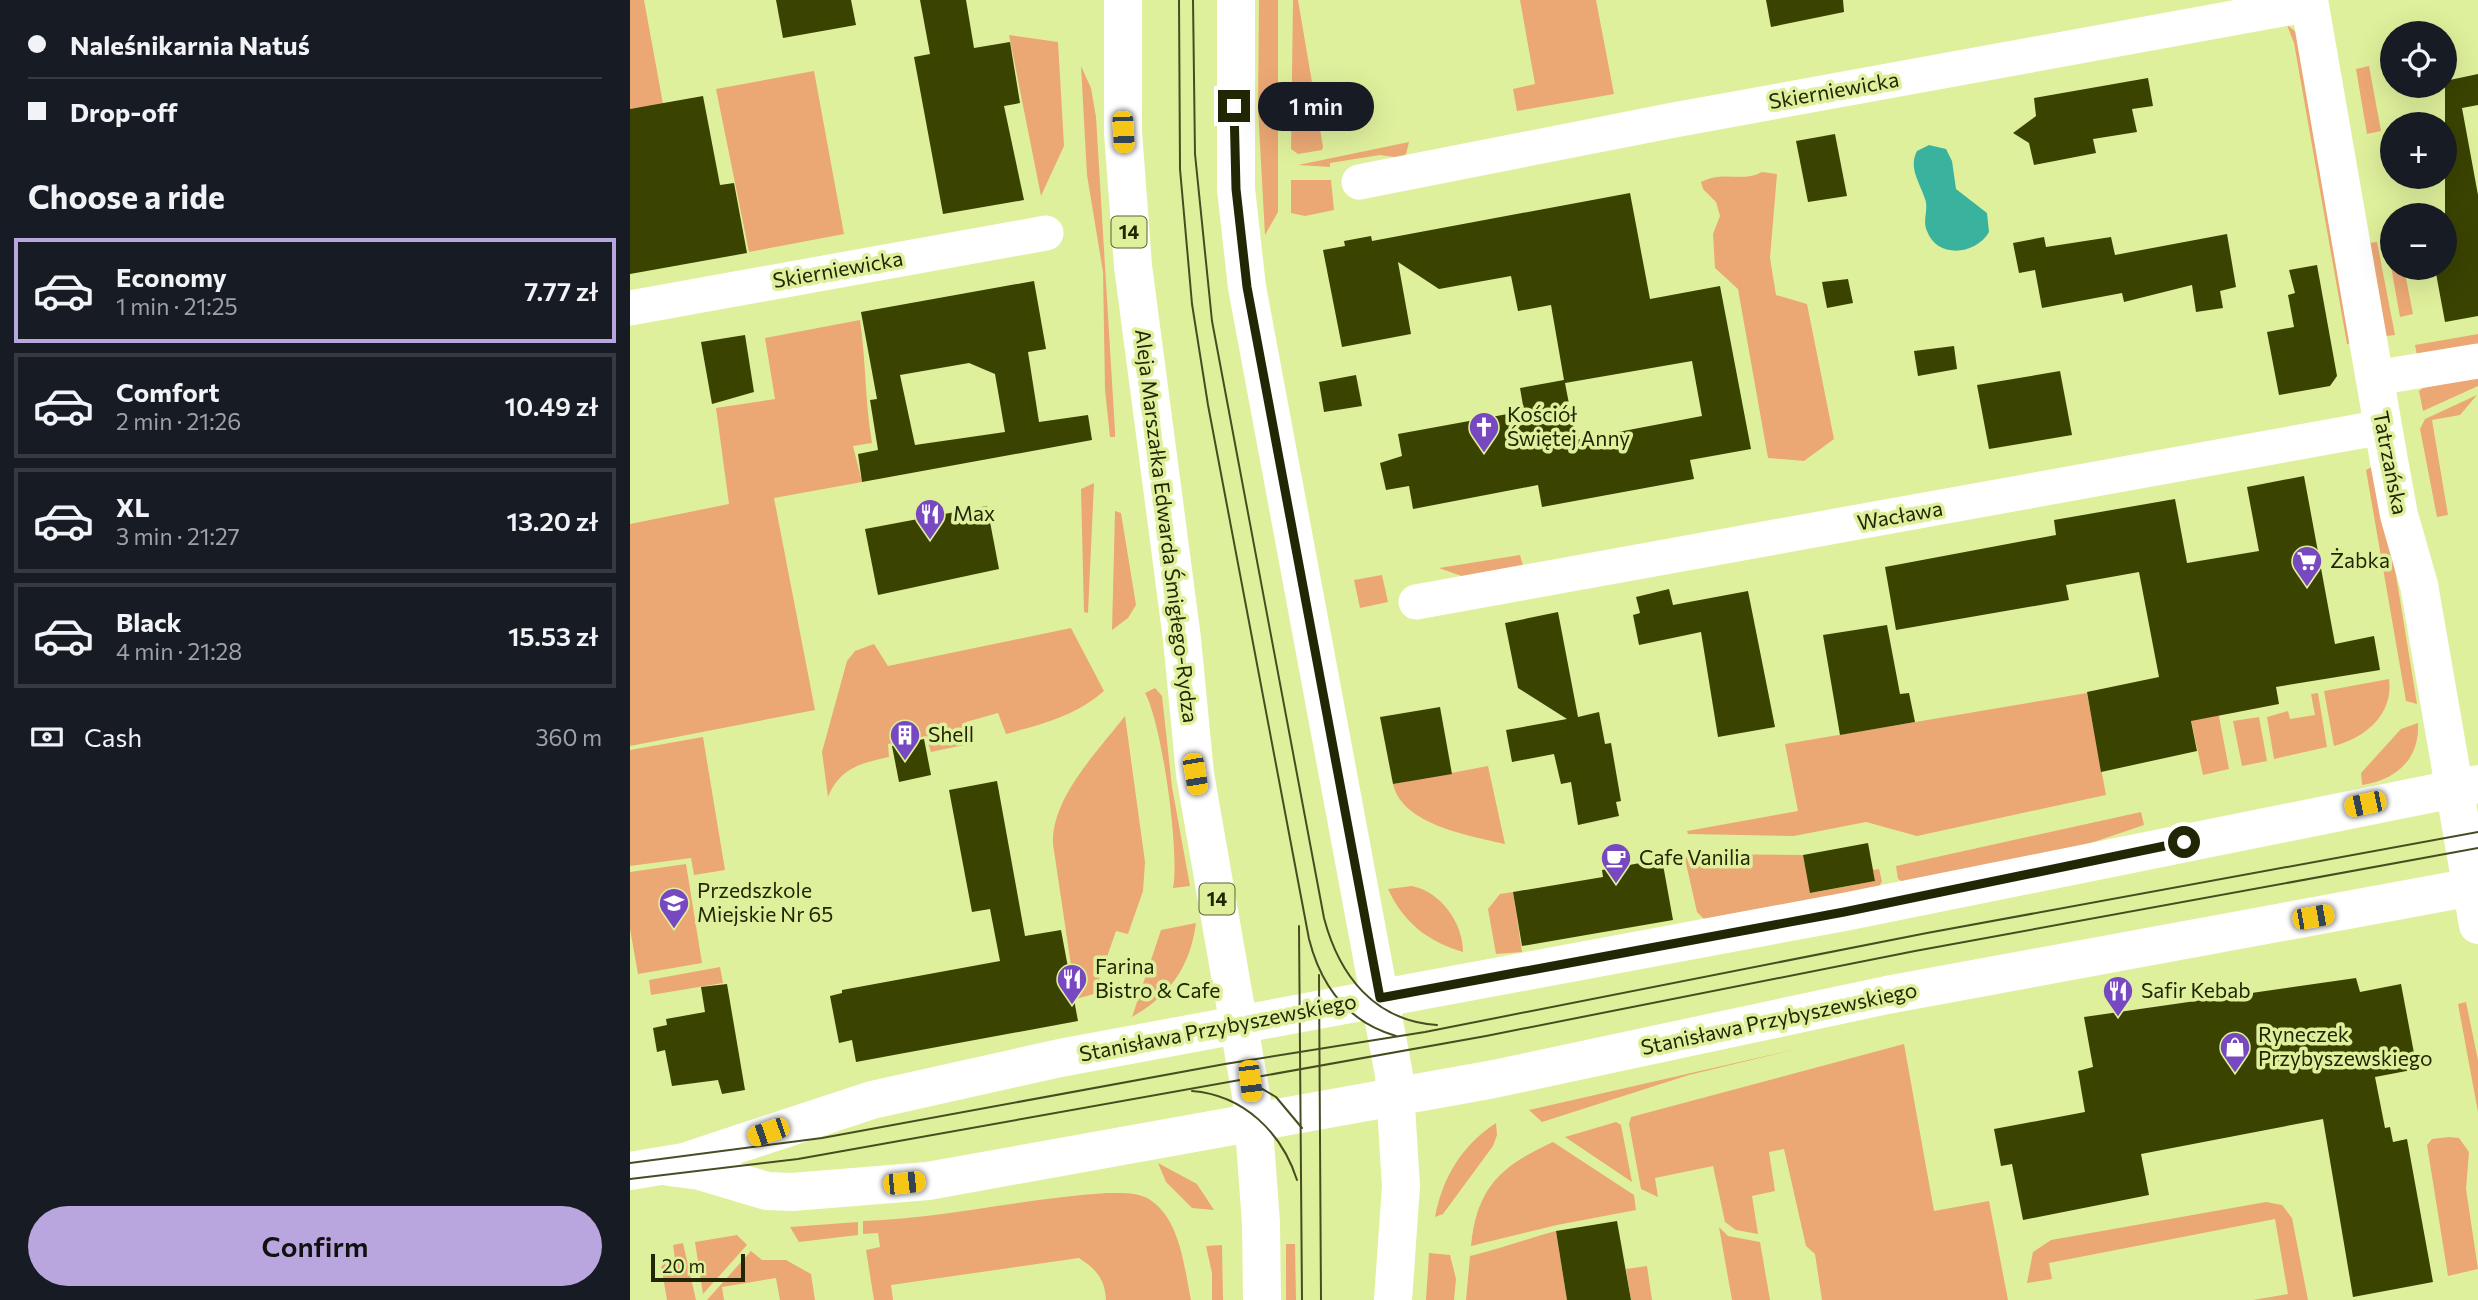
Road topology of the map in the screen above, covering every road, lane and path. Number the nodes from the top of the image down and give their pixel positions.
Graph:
1 (1123, 0) edge
2 (1236, 0) edge
3 (2309, 2) edge
4 (1359, 182) dead end
5 (1046, 233) dead end
6 (630, 308) edge
7 (2478, 361) edge
8 (2375, 378) junction
9 (2383, 427) junction
10 (1416, 602) dead end
11 (2466, 786) edge
12 (2475, 887) edge
13 (2478, 925) edge
14 (1380, 998) junction
15 (1239, 1024) junction
16 (1397, 1097) junction
17 (1255, 1123) junction
18 (648, 1169) edge
19 (1262, 1300) edge
20 (1393, 1300) edge

1 - 15 main road, Aleja Marszałka Edwarda Śmigłego-Rydza / 14
2 - 14 main road
3 - 4 street, Skierniewicka
3 - 8 main road, Tatrzańska
5 - 6 street, Skierniewicka
7 - 8 street
8 - 9 main road, Tatrzańska
9 - 10 street, Wacława
9 - 11 main road, Tatrzańska
11 - 12 main road, Tatrzańska
11 - 14 main road, Stanisława Przybyszewskiego
12 - 13 main road, Tatrzańska
12 - 16 main road, Stanisława Przybyszewskiego
14 - 15 main road, Stanisława Przybyszewskiego
14 - 16 main road
15 - 17 main road, Aleja Marszałka Edwarda Śmigłego-Rydza / 14
15 - 18 main road, Stanisława Przybyszewskiego
16 - 17 main road, Stanisława Przybyszewskiego
16 - 20 main road
17 - 18 main road, Stanisława Przybyszewskiego
17 - 19 main road, Aleja Marszałka Edwarda Śmigłego-Rydza / 14

